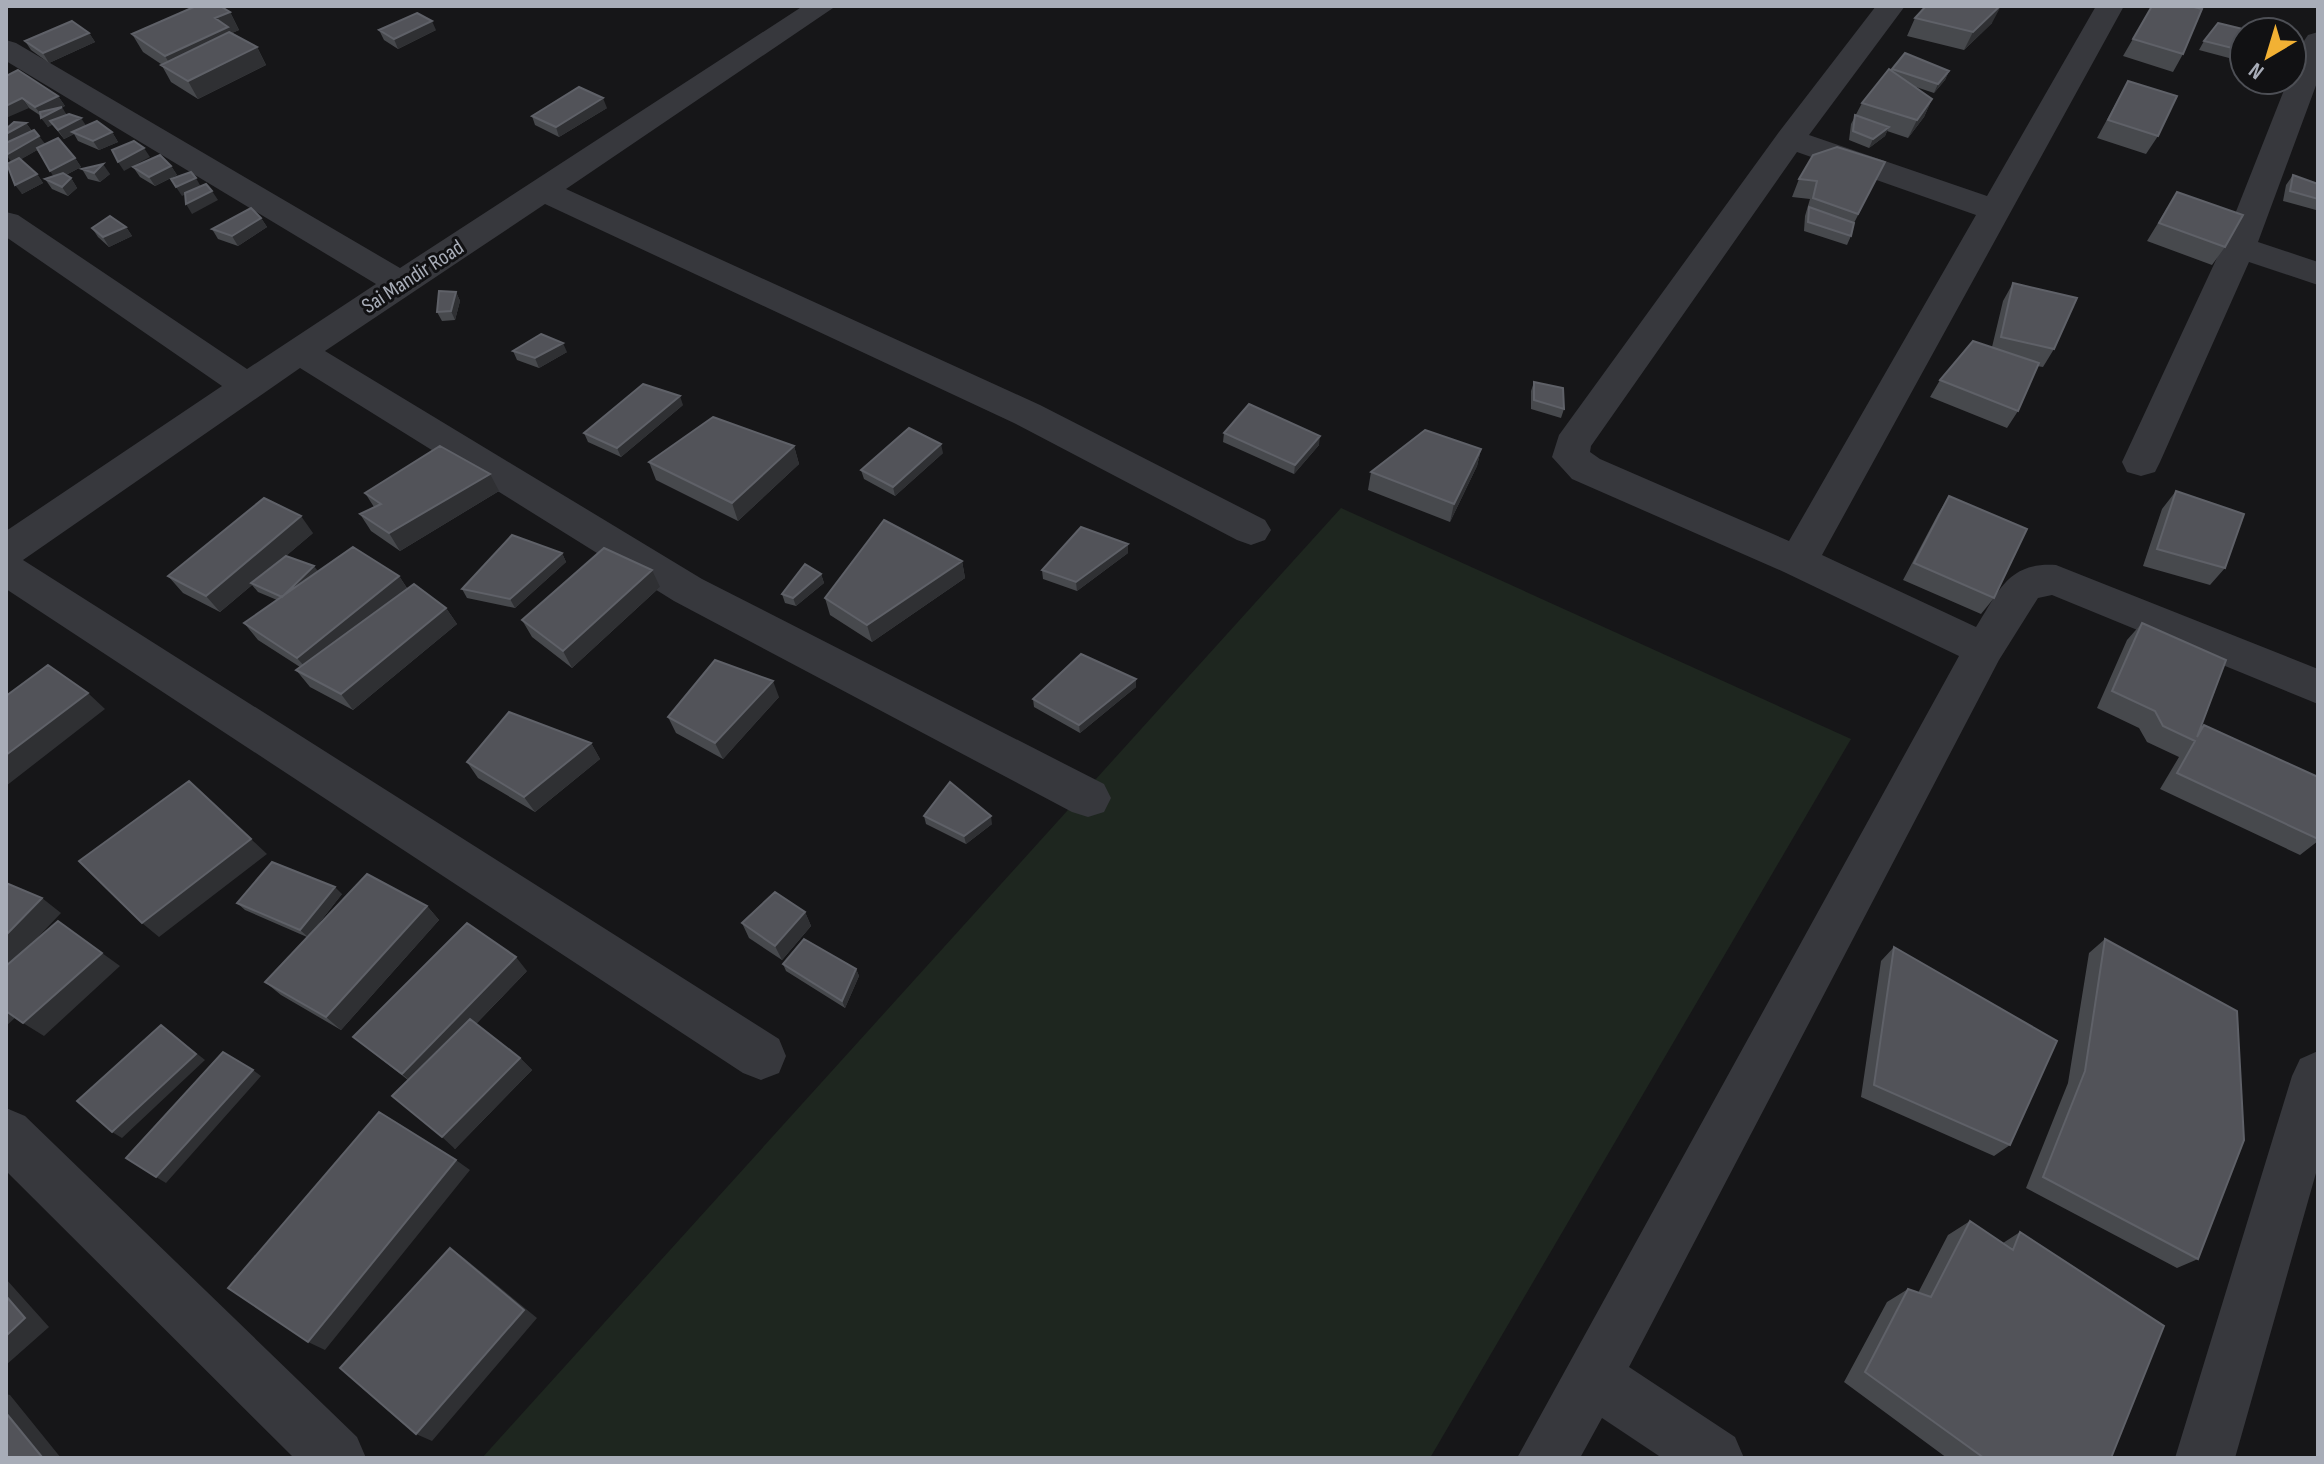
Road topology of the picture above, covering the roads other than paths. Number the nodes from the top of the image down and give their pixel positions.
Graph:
1 (822, 6) edge
2 (1891, 6) edge
3 (2110, 6) edge
4 (2318, 41) edge
5 (6, 49) edge
6 (1790, 139) junction
7 (543, 191) junction
8 (1997, 211) junction
9 (6, 222) edge
10 (2239, 247) junction
11 (2318, 274) edge
12 (401, 284) junction
13 (299, 351) junction
14 (247, 386) junction
15 (2141, 462) dead end
16 (1251, 530) dead end
17 (6, 551) edge
18 (1798, 561) junction
19 (6, 569) edge
20 (1984, 649) junction
21 (2318, 687) edge
22 (1088, 798) dead end
23 (761, 1056) dead end
24 (2318, 1076) edge
25 (6, 1134) edge
26 (1593, 1377) junction
27 (336, 1458) edge
28 (1547, 1458) edge
29 (1714, 1458) edge
30 (2205, 1458) edge

1 - 7 street, Sai Mandir Road
2 - 6 street
3 - 8 street
4 - 10 street
5 - 12 street
6 - 8 street
6 - 18 street
7 - 12 street, Sai Mandir Road
7 - 16 street
8 - 18 street
9 - 14 street
10 - 11 street
10 - 15 street
12 - 13 street, Sai Mandir Road
13 - 14 street, Sai Mandir Road
13 - 22 street
14 - 17 street, Sai Mandir Road
18 - 20 street
19 - 23 street
20 - 21 street
20 - 26 street
24 - 30 street
25 - 27 street
26 - 28 street
26 - 29 street

